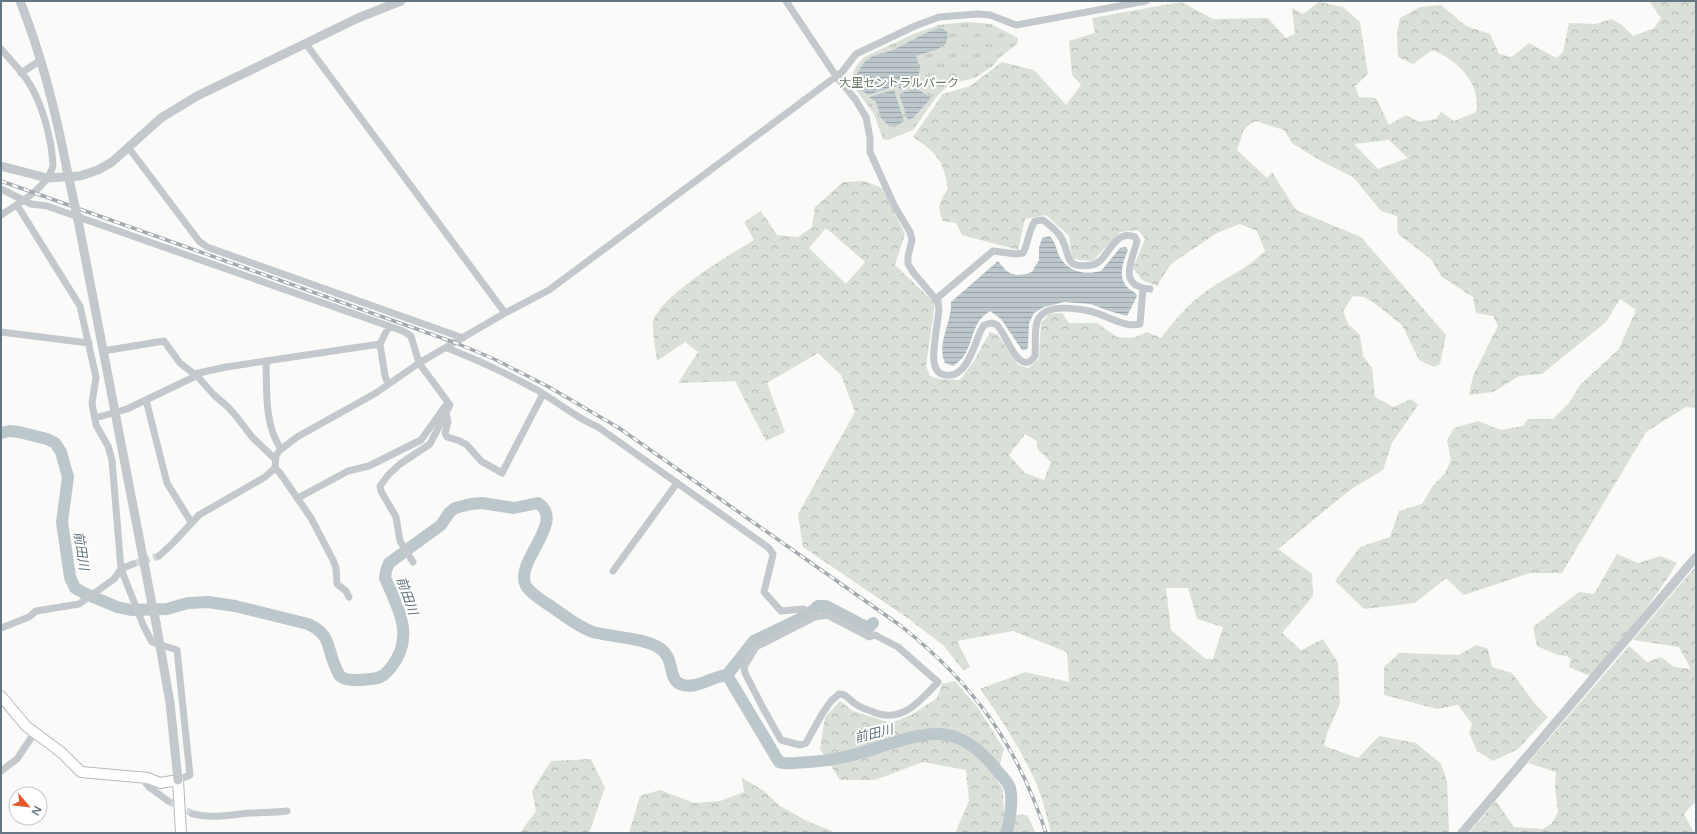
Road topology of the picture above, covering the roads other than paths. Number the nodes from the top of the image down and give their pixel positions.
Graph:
1 (20, 1) edge
2 (401, 1) edge
3 (786, 1) edge
4 (1146, 1) edge
5 (306, 44) junction
6 (1, 49) edge
7 (41, 60) junction
8 (21, 73) junction
9 (836, 76) junction
10 (128, 147) junction
11 (1, 166) edge
12 (47, 178) junction
13 (1, 189) edge
14 (25, 200) junction
15 (17, 205) junction
16 (1, 215) edge
17 (936, 299) junction
18 (505, 314) junction
19 (389, 326) junction
20 (1, 332) edge
21 (463, 338) junction
22 (89, 343) junction
23 (380, 344) junction
24 (448, 348) junction
25 (103, 351) junction
26 (266, 361) junction
27 (419, 363) junction
28 (195, 375) junction
29 (388, 384) junction
30 (543, 394) junction
31 (146, 400) junction
32 (449, 402) junction
33 (115, 412) junction
34 (446, 413) junction
35 (95, 418) junction
36 (281, 449) junction
37 (275, 459) junction
38 (274, 468) junction
39 (677, 482) junction
40 (298, 498) junction
41 (191, 522) junction
42 (159, 556) tunnel mouth
43 (1696, 557) edge
44 (412, 560) dead end
45 (133, 564) tunnel mouth
46 (121, 569) junction
47 (613, 571) dead end
48 (349, 597) dead end
49 (812, 614) junction
50 (1, 628) edge
51 (1, 696) edge
52 (34, 732) junction
53 (1, 771) edge
54 (140, 777) junction
55 (178, 780) junction
56 (168, 801) tunnel mouth
57 (287, 811) dead end
58 (193, 814) tunnel mouth
59 (181, 833) edge
60 (1462, 833) edge

1 - 7 street
2 - 5 street
3 - 9 street
4 - 9 street
5 - 10 street
5 - 18 street
6 - 8 street
7 - 8 street
7 - 25 street, bridge
8 - 12 street
9 - 17 street
9 - 18 street
10 - 12 street
10 - 21 street
11 - 12 street
12 - 14 street
13 - 14 street
14 - 15 street
14 - 19 street
15 - 16 street
15 - 22 street
17 - 17 street
18 - 21 street
19 - 23 street
19 - 27 street
20 - 22 street
21 - 24 street
22 - 35 street
23 - 26 street
23 - 29 street
24 - 27 street
24 - 30 street
25 - 28 street
25 - 33 street
26 - 28 street
26 - 36 street
27 - 29 street
27 - 32 street
28 - 31 street
28 - 37 street
29 - 36 street
30 - 34 street
30 - 39 street
31 - 33 street
31 - 41 street
32 - 34 street
32 - 40 street
33 - 35 street
33 - 55 street, bridge
34 - 44 street
35 - 46 street
36 - 37 street
37 - 38 street
38 - 40 street
38 - 41 street
39 - 47 street
39 - 49 street
40 - 48 street
41 - 42 street
43 - 60 street
45 - 46 street
46 - 50 street
46 - 55 street
49 - 49 street
51 - 52 main road
52 - 53 street
52 - 54 main road
54 - 55 main road
54 - 56 street
55 - 59 main road
57 - 58 street

